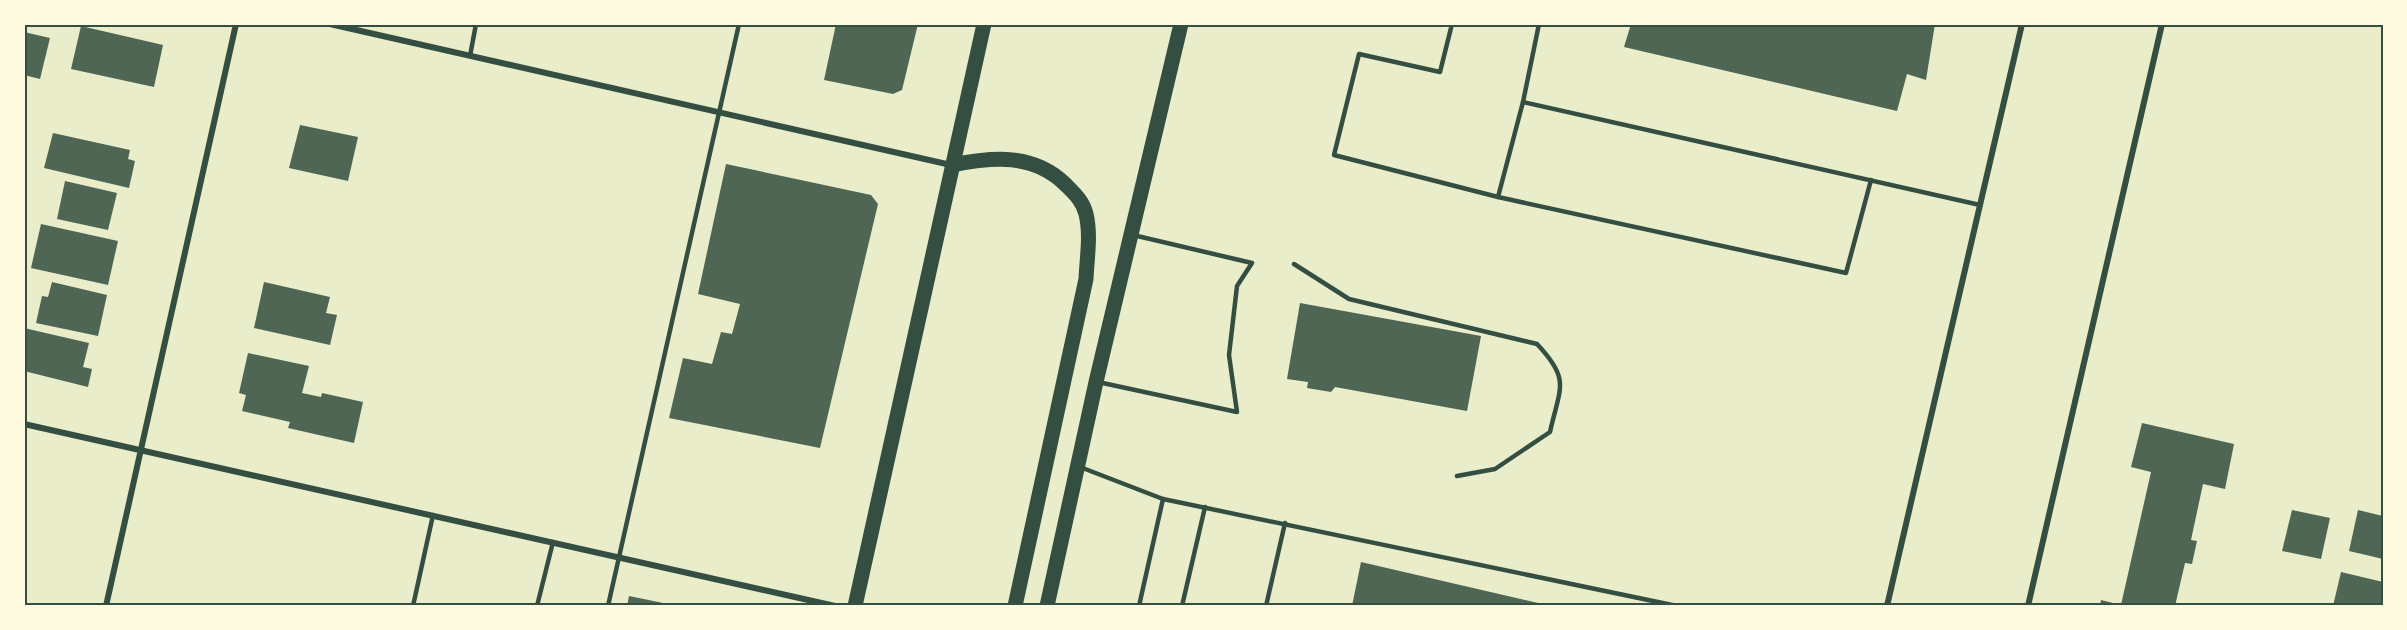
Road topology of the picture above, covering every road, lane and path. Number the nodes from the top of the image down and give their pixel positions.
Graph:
1 (236, 24) edge
2 (330, 24) edge
3 (476, 24) edge
4 (739, 24) edge
5 (984, 24) edge
6 (1181, 24) edge
7 (1452, 24) edge
8 (1539, 24) edge
9 (2022, 24) edge
10 (2162, 24) edge
11 (470, 56) junction
12 (1523, 102) junction
13 (718, 112) junction
14 (952, 165) junction
15 (1871, 180) junction
16 (1498, 197) junction
17 (1980, 205) junction
18 (1130, 235) junction
19 (1294, 264) dead end
20 (1096, 382) junction
21 (24, 424) edge
22 (141, 451) junction
23 (1078, 466) junction
24 (1457, 476) dead end
25 (1163, 499) junction
26 (1204, 507) junction
27 (433, 515) junction
28 (1285, 523) junction
29 (553, 542) junction
30 (619, 556) junction
31 (106, 606) edge
32 (413, 606) edge
33 (537, 606) edge
34 (608, 606) edge
35 (835, 606) edge
36 (855, 606) edge
37 (1015, 606) edge
38 (1047, 606) edge
39 (1139, 606) edge
40 (1182, 606) edge
41 (1266, 606) edge
42 (1677, 606) edge
43 (1887, 606) edge
44 (2028, 606) edge

1 - 22 street
2 - 11 street
3 - 11 lane
4 - 13 lane
5 - 14 main road
6 - 18 main road
7 - 16 lane
8 - 12 lane
9 - 17 street
10 - 44 street
11 - 13 street
12 - 15 lane
12 - 16 lane
13 - 14 street
13 - 30 lane
14 - 36 main road
14 - 37 main road
15 - 16 lane
15 - 17 lane
17 - 43 street
18 - 20 main road
18 - 20 lane
19 - 24 lane
20 - 23 main road
21 - 22 street
22 - 27 street
22 - 31 street
23 - 25 lane
23 - 38 main road
25 - 26 lane
25 - 39 lane
26 - 28 lane
26 - 40 lane
27 - 29 street
27 - 32 lane
28 - 41 lane
28 - 42 lane
29 - 30 street
29 - 33 lane
30 - 34 lane
30 - 35 street

